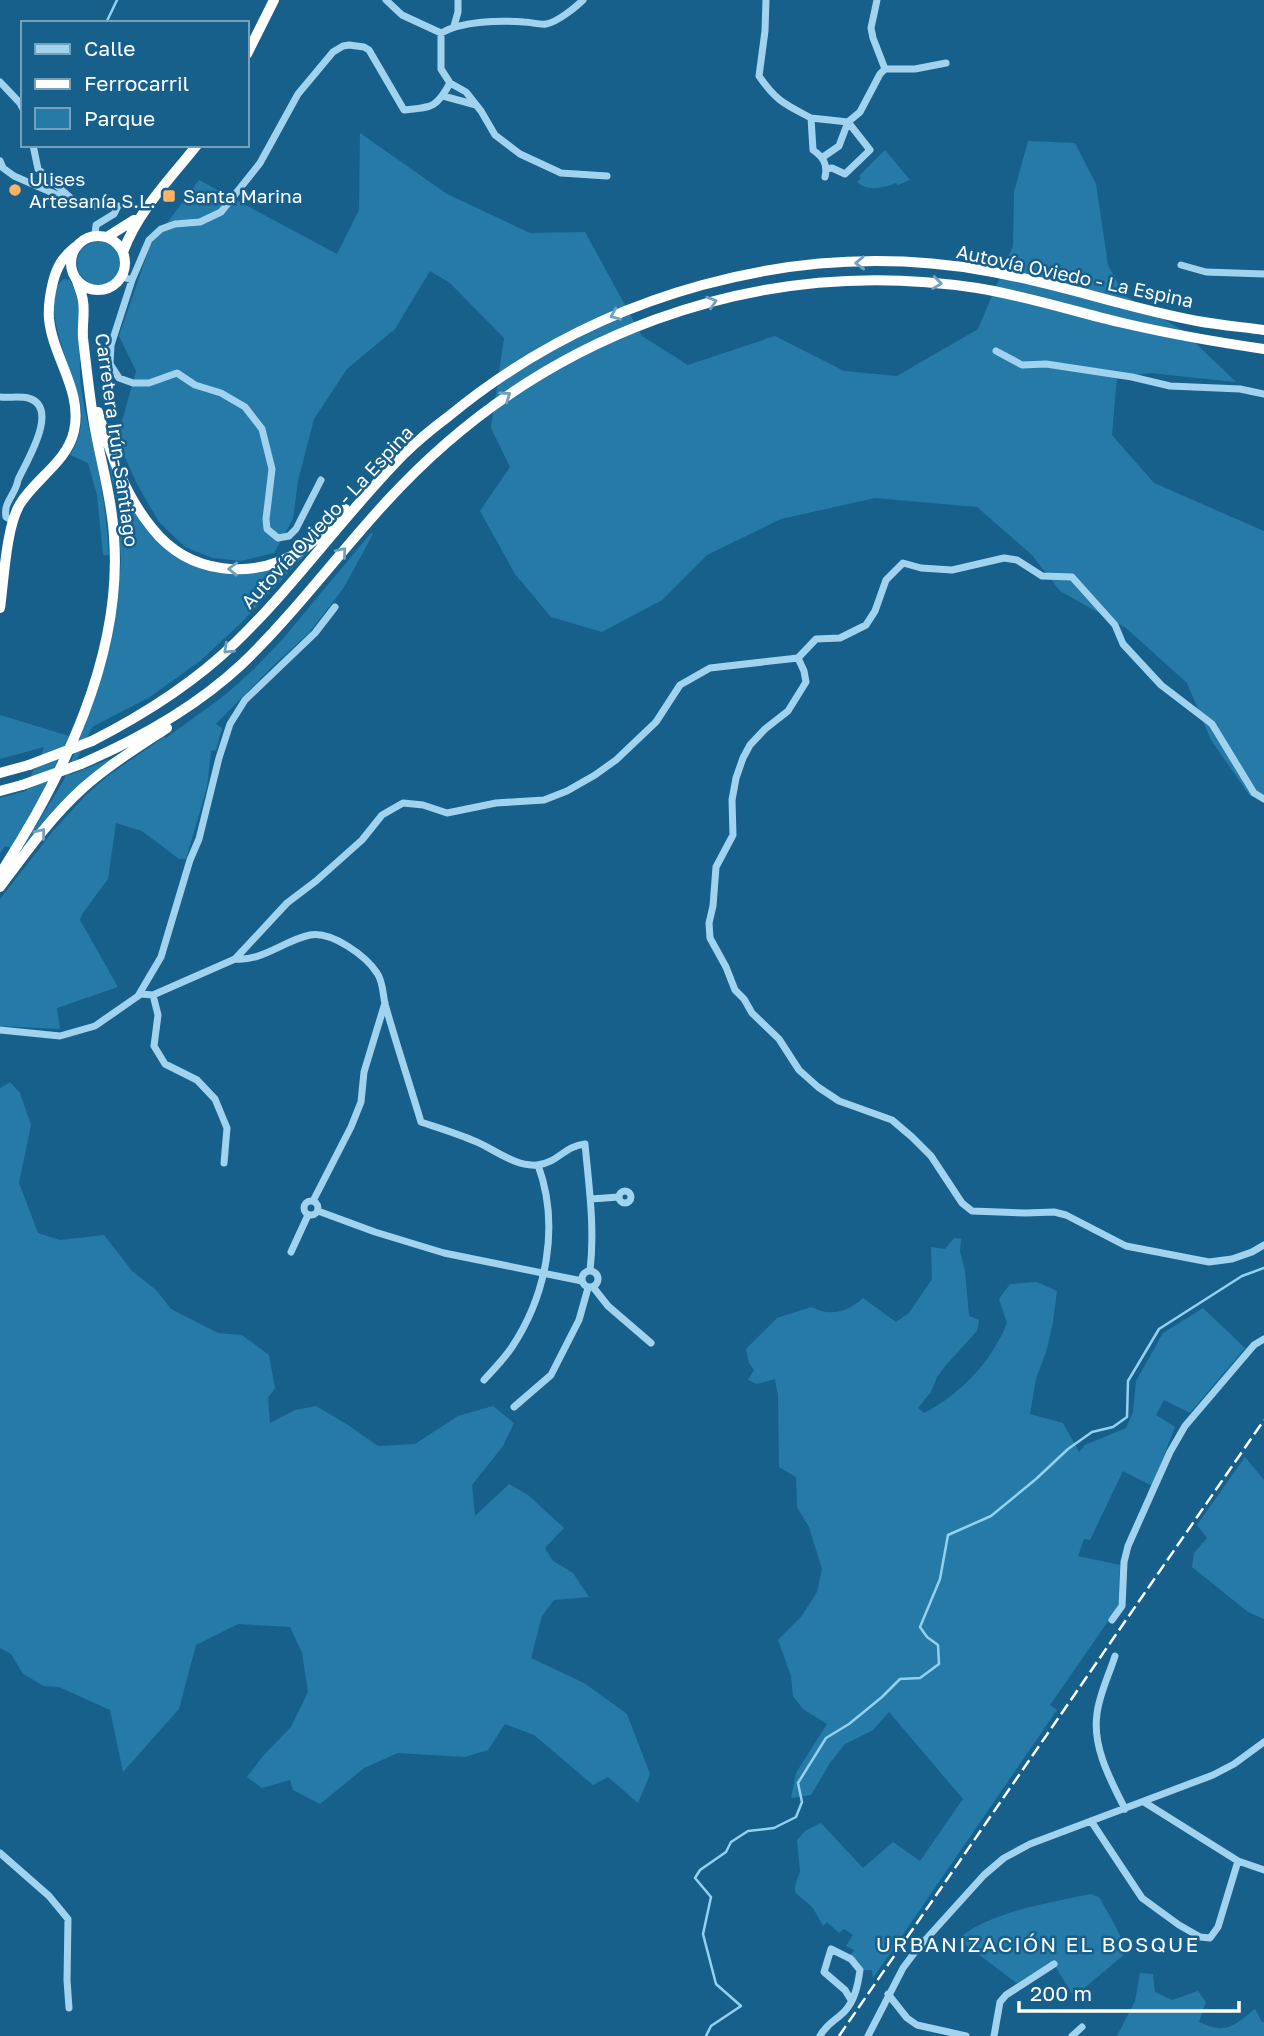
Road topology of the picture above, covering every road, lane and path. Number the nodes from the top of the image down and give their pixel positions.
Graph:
1 (274, 0) edge
2 (386, 0) edge
3 (458, 0) edge
4 (583, 0) edge
5 (766, 0) edge
6 (877, 0) edge
7 (454, 26) junction
8 (441, 33) junction
9 (248, 52) edge
10 (946, 63) dead end
11 (885, 69) junction
12 (0, 82) edge
13 (450, 83) junction
14 (443, 96) junction
15 (21, 105) edge
16 (476, 105) junction
17 (811, 118) junction
18 (848, 122) junction
19 (33, 147) edge
20 (195, 147) edge
21 (823, 157) junction
22 (0, 161) edge
23 (607, 176) dead end
24 (78, 204) junction
25 (142, 214) junction
26 (95, 235) junction
27 (107, 237) junction
28 (75, 247) junction
29 (123, 252) junction
30 (1181, 265) dead end
31 (1264, 274) edge
32 (75, 277) junction
33 (128, 279) junction
34 (53, 281) junction
35 (102, 290) junction
36 (84, 322) junction
37 (1264, 330) edge
38 (1264, 349) edge
39 (996, 351) dead end
40 (89, 386) junction
41 (1264, 394) edge
42 (0, 397) edge
43 (405, 453) junction
44 (321, 480) dead end
45 (13, 521) junction
46 (298, 604) junction
47 (335, 607) dead end
48 (0, 608) edge
49 (798, 658) junction
50 (0, 773) edge
51 (0, 791) edge
52 (1264, 799) edge
53 (0, 874) edge
54 (0, 887) edge
55 (235, 959) junction
56 (153, 995) junction
57 (138, 996) junction
58 (385, 1003) junction
59 (0, 1030) edge
60 (224, 1163) dead end
61 (538, 1165) junction
62 (619, 1197) dead end
63 (591, 1199) junction
64 (313, 1201) junction
65 (318, 1212) junction
66 (308, 1215) junction
67 (1264, 1245) edge
68 (291, 1252) dead end
69 (590, 1271) junction
70 (544, 1274) junction
71 (582, 1281) junction
72 (591, 1287) junction
73 (1264, 1339) edge
74 (651, 1343) dead end
75 (484, 1380) dead end
76 (514, 1407) dead end
77 (1112, 1620) dead end
78 (1115, 1656) dead end
79 (1264, 1742) edge
80 (1144, 1802) junction
81 (1125, 1809) junction
82 (1091, 1821) junction
83 (0, 1853) edge
84 (1238, 1861) junction
85 (1264, 1870) edge
86 (1054, 1964) dead end
87 (888, 1994) junction
88 (850, 2000) junction
89 (69, 2008) dead end
90 (1082, 2027) dead end
91 (820, 2036) edge
92 (868, 2036) edge
93 (965, 2036) edge
94 (994, 2036) edge
95 (1072, 2036) edge

1 - 9 highway
2 - 8 street
3 - 7 street
4 - 7 street
5 - 17 street
6 - 11 street
7 - 8 street
8 - 13 street
10 - 11 street
11 - 18 street
12 - 15 street
13 - 14 street
13 - 16 street
14 - 16 street
14 - 33 street
16 - 23 street
17 - 18 street
17 - 21 street
18 - 21 street
18 - 21 street
19 - 24 street
20 - 25 highway
22 - 24 street
24 - 26 street
25 - 27 highway
25 - 29 highway
26 - 27 highway
26 - 28 highway
27 - 29 highway
28 - 32 highway
28 - 34 highway
29 - 33 highway
30 - 31 street
32 - 34 highway
32 - 35 highway
32 - 36 highway, Carretera Irún-Santiago
33 - 35 highway
33 - 44 street
34 - 45 highway
35 - 36 highway, Carretera Irún-Santiago
36 - 40 highway, Carretera Irún-Santiago
37 -> 43 highway, Autovía Oviedo - La Espina
46 -> 38 highway, Autovía Oviedo - La Espina
39 - 41 street
43 -> 40 highway
40 - 53 highway, Carretera Irún-Santiago
42 - 45 street
43 -> 50 highway, Autovía Oviedo - La Espina, bridge
45 - 48 highway
46 - 51 highway, Autovía Oviedo - La Espina, bridge
54 -> 46 highway
47 - 57 street
49 - 52 street
49 - 55 street
49 - 67 street
55 - 56 street
55 - 58 street
56 - 57 street
56 - 60 street
57 - 59 street
58 - 61 street
58 - 64 street
61 - 63 street
61 - 70 street
62 - 63 street
63 - 69 street
64 - 65 street
64 - 66 street
65 - 66 street
65 - 70 street
66 - 68 street
69 - 71 street
69 - 72 street
70 - 71 street
70 - 75 street
71 - 72 street
72 - 74 street
72 - 76 street
73 - 77 street
78 - 81 street
79 - 80 street
80 - 81 street
80 - 84 street
81 - 82 street
82 - 84 street
82 - 87 street
83 - 89 street
84 - 85 street
86 - 94 street
87 - 92 street
87 - 93 street
88 - 88 street
88 - 91 street
90 - 95 street

